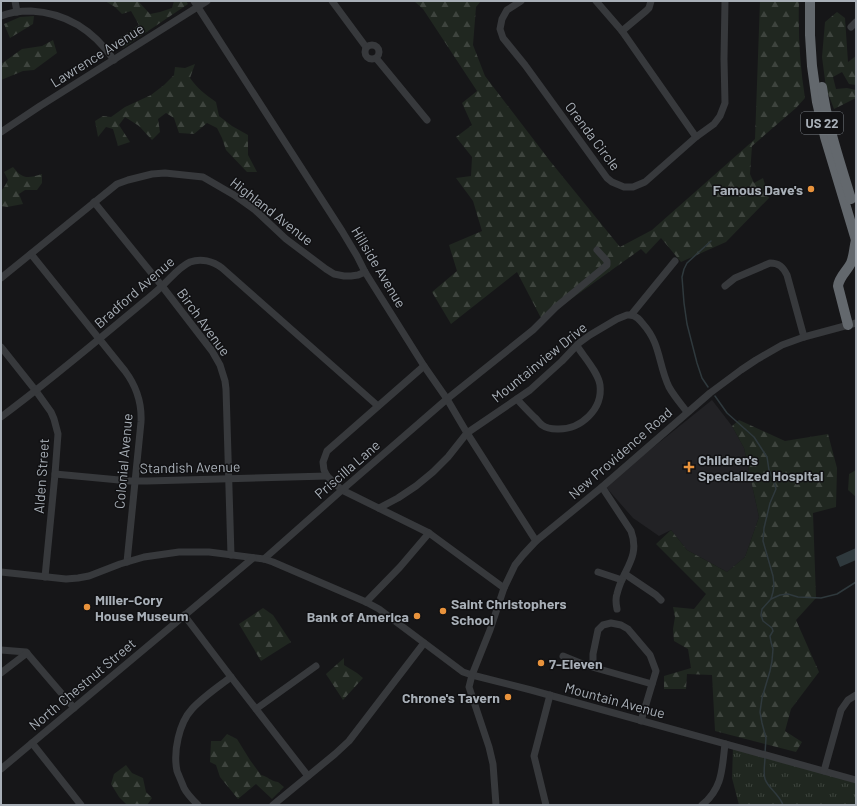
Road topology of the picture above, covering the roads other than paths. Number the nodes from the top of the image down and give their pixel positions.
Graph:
1 (15, 1) edge
2 (207, 1) edge
3 (332, 1) edge
4 (521, 1) edge
5 (596, 1) edge
6 (651, 1) edge
7 (725, 1) edge
8 (810, 1) edge
9 (817, 1) edge
10 (196, 4) edge
11 (17, 12) junction
12 (1, 16) edge
13 (622, 31) junction
14 (366, 47) junction
15 (376, 58) junction
16 (114, 60) junction
17 (427, 120) dead end
18 (1, 132) edge
19 (696, 137) junction
20 (94, 202) junction
21 (856, 216) edge
22 (856, 240) edge
23 (597, 250) dead end
24 (31, 254) junction
25 (675, 261) dead end
26 (365, 272) junction
27 (1, 278) edge
28 (162, 286) junction
29 (725, 286) dead end
30 (631, 315) junction
31 (852, 324) edge
32 (804, 337) junction
33 (99, 339) junction
34 (576, 346) junction
35 (1, 347) edge
36 (424, 366) junction
37 (36, 391) junction
38 (447, 399) junction
39 (517, 399) junction
40 (378, 406) junction
41 (687, 412) junction
42 (1, 417) edge
43 (467, 433) junction
44 (55, 474) junction
45 (327, 476) junction
46 (229, 479) junction
47 (135, 481) junction
48 (602, 487) junction
49 (342, 490) junction
50 (379, 508) junction
51 (429, 533) junction
52 (536, 542) junction
53 (231, 555) junction
54 (253, 558) junction
55 (264, 559) junction
56 (127, 562) junction
57 (1, 572) edge
58 (598, 572) dead end
59 (45, 577) junction
60 (624, 577) junction
61 (504, 588) junction
62 (661, 600) dead end
63 (366, 602) junction
64 (617, 609) dead end
65 (184, 615) junction
66 (424, 643) junction
67 (1, 650) edge
68 (27, 653) junction
69 (563, 656) dead end
70 (316, 666) dead end
71 (593, 667) junction
72 (1, 673) edge
73 (472, 675) junction
74 (231, 677) junction
75 (652, 684) junction
76 (550, 695) junction
77 (856, 695) edge
78 (74, 708) junction
79 (256, 709) junction
80 (641, 721) junction
81 (32, 743) junction
82 (726, 744) junction
83 (1, 769) edge
84 (824, 771) junction
85 (308, 776) junction
86 (856, 780) edge
87 (80, 805) edge
88 (198, 805) edge
89 (272, 805) edge
90 (496, 805) edge
91 (546, 805) edge
92 (702, 805) edge

1 - 11 street
2 - 10 street, Lawrence Avenue
3 - 14 street
4 - 19 street, Orenda Circle
5 - 13 street
6 - 13 street
7 - 19 street, Orenda Circle
8 - 22 highway, US 22
9 - 21 highway, US 22
10 - 16 street, Lawrence Avenue
10 - 26 street, Hillside Avenue
11 - 12 street
11 - 16 street
13 - 19 street
14 - 15 street
14 - 15 street
15 - 17 street
16 - 18 street, Lawrence Avenue
20 - 24 street, Highland Avenue
20 - 26 street, Highland Avenue
20 - 28 street, Birch Avenue
22 - 31 highway
23 - 38 street, Priscilla Lane
24 - 27 street, Highland Avenue
24 - 33 street, Colonial Avenue
25 - 30 street
26 - 36 street, Hillside Avenue
28 - 33 street, Bradford Avenue
28 - 40 street, Bradford Avenue
28 - 46 street, Birch Avenue
29 - 32 street
30 - 34 street, Mountainview Drive
30 - 41 street
31 - 32 street, New Providence Road
32 - 41 street, New Providence Road
33 - 37 street, Bradford Avenue
33 - 47 street, Colonial Avenue
34 - 39 street, Mountainview Drive
34 - 39 street
35 - 37 street, Alden Street
36 - 38 street, Hillside Avenue
36 - 40 street
37 - 42 street, Bradford Avenue
37 - 44 street, Alden Street
38 - 43 street, Hillside Avenue
38 - 49 street, Priscilla Lane
39 - 43 street, Mountainview Drive
40 - 45 street
41 - 48 street, New Providence Road
43 - 50 street, Mountainview Drive
43 - 52 street, Hillside Avenue
44 - 47 street, Standish Avenue
44 - 59 street, Alden Street
45 - 46 street, Standish Avenue
45 - 49 street
46 - 47 street, Standish Avenue
46 - 53 street, Birch Avenue
47 - 56 street, Colonial Avenue
48 - 52 street, New Providence Road
48 - 60 street
49 - 50 street
49 - 55 street, Priscilla Lane
50 - 51 street
51 - 61 street
51 - 63 street
52 - 61 street, New Providence Road
53 - 54 street, Mountain Avenue
53 - 56 street, Mountain Avenue
54 - 55 street, Mountain Avenue
54 - 65 street, North Chestnut Street
55 - 63 street, Mountain Avenue
56 - 59 street, Mountain Avenue
57 - 59 street, Mountain Avenue
58 - 60 street
60 - 62 street
60 - 64 street
61 - 73 street, New Providence Road
63 - 66 street, Mountain Avenue
65 - 74 street
65 - 78 street, North Chestnut Street
66 - 73 street, Mountain Avenue
66 - 85 street
67 - 68 street
68 - 72 street
68 - 78 street
69 - 71 street
70 - 79 street
71 - 75 street
71 - 75 street
73 - 76 street, Mountain Avenue
73 - 90 street, New Providence Road
74 - 79 street
74 - 88 street
75 - 80 street
76 - 80 street, Mountain Avenue
76 - 91 street
77 - 84 street
78 - 81 street, North Chestnut Street
79 - 85 street
80 - 82 street, Mountain Avenue
81 - 83 street, North Chestnut Street
81 - 87 street
82 - 84 street, Mountain Avenue
82 - 92 street
84 - 86 street, Mountain Avenue
85 - 89 street

